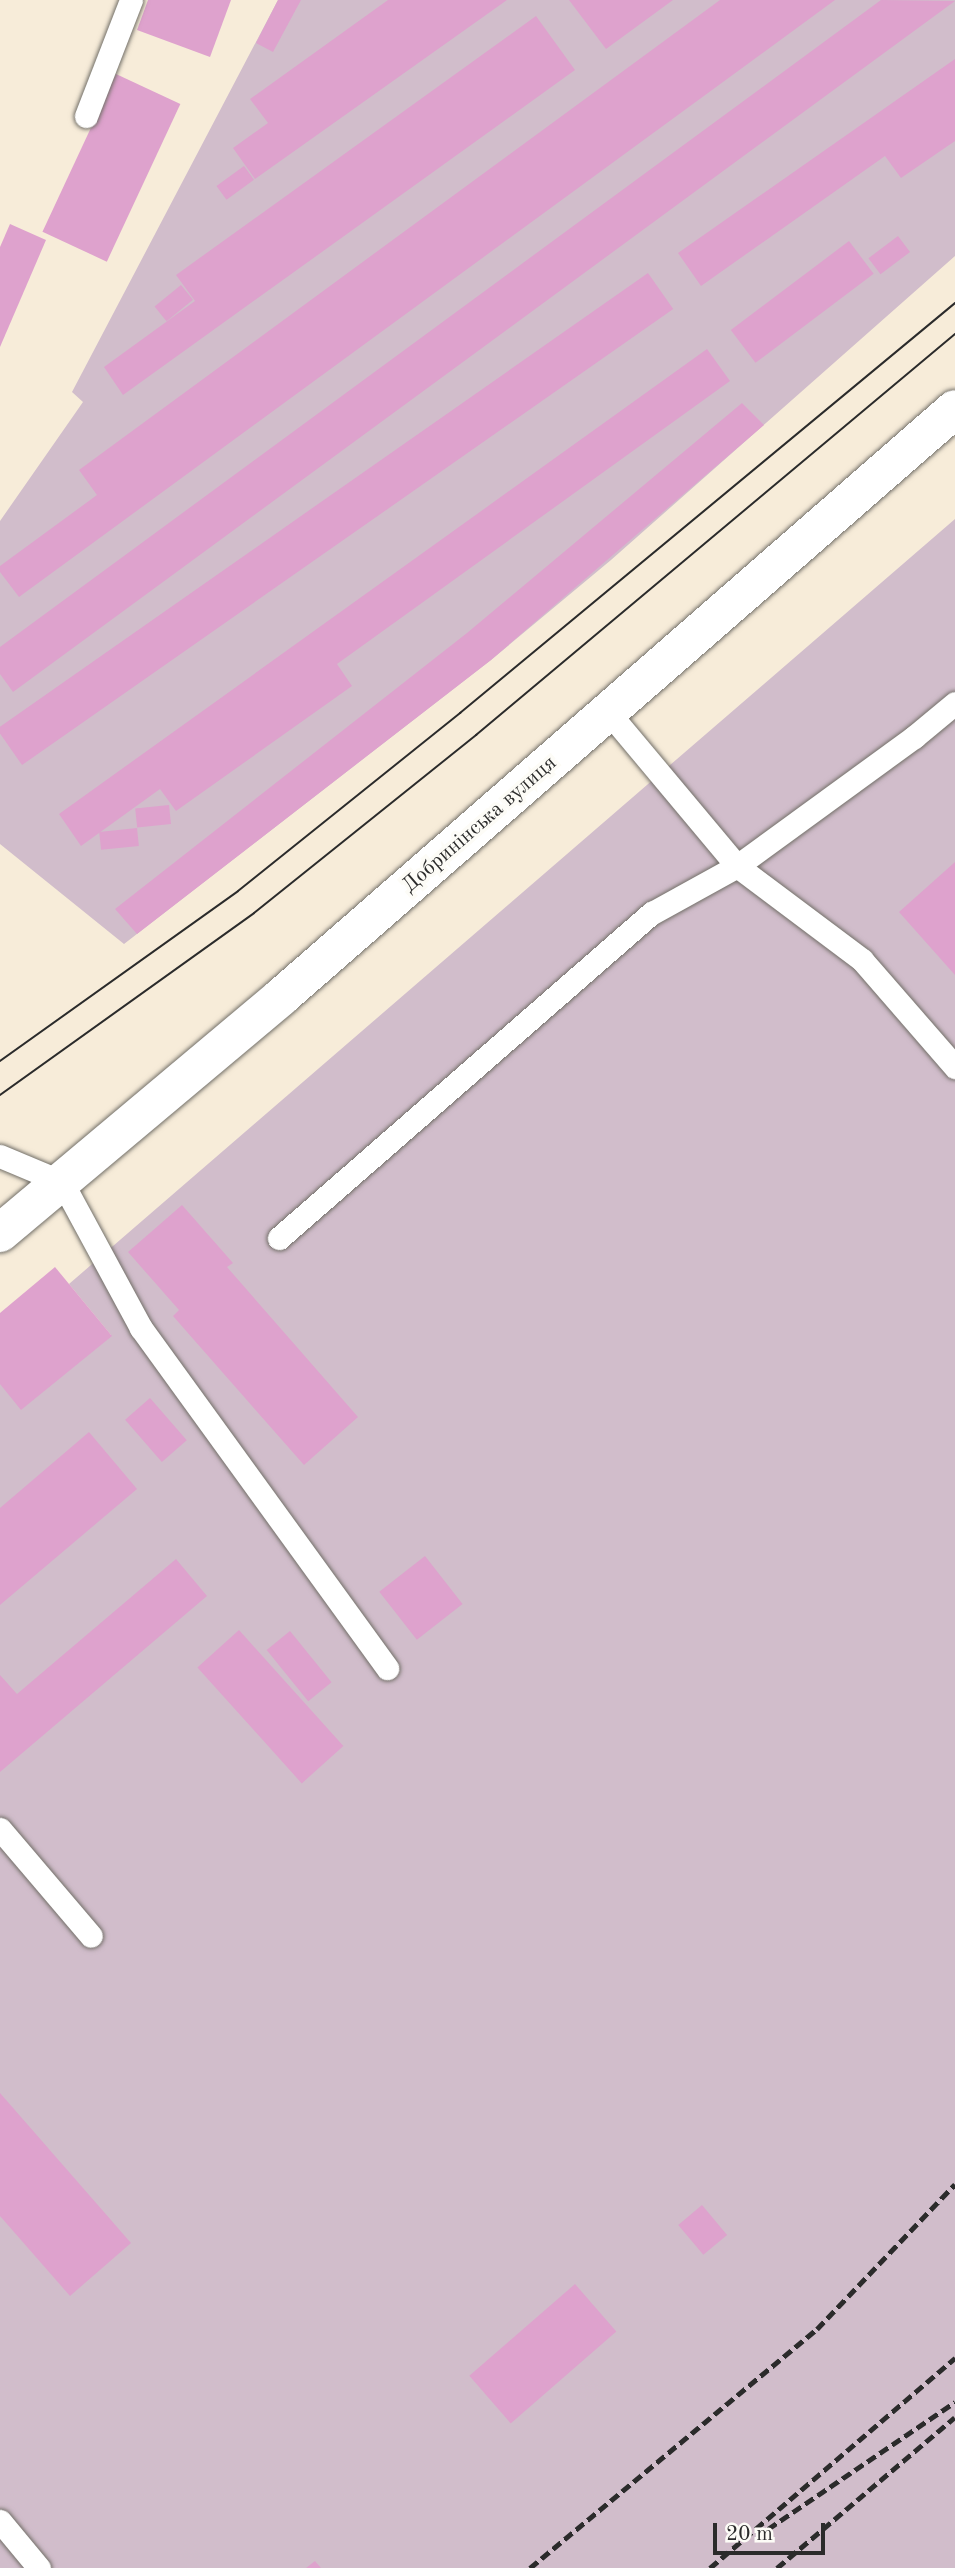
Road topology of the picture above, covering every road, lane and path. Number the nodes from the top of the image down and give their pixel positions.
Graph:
1 (131, 0) edge
2 (86, 116) dead end
3 (955, 409) edge
4 (955, 703) edge
5 (609, 713) junction
6 (737, 866) junction
7 (955, 1067) edge
8 (0, 1156) edge
9 (62, 1182) junction
10 (0, 1233) edge
11 (279, 1238) dead end
12 (387, 1668) dead end
13 (0, 1829) edge
14 (90, 1936) dead end
15 (0, 2521) edge
16 (39, 2568) edge

1 - 2 lane
3 - 5 street, Добринінська вулиця
4 - 6 lane
5 - 6 lane
5 - 9 street, Добринінська вулиця
6 - 7 lane
6 - 11 lane
8 - 9 lane
9 - 10 street, Добринінська вулиця
9 - 12 lane
13 - 14 lane
15 - 16 lane

